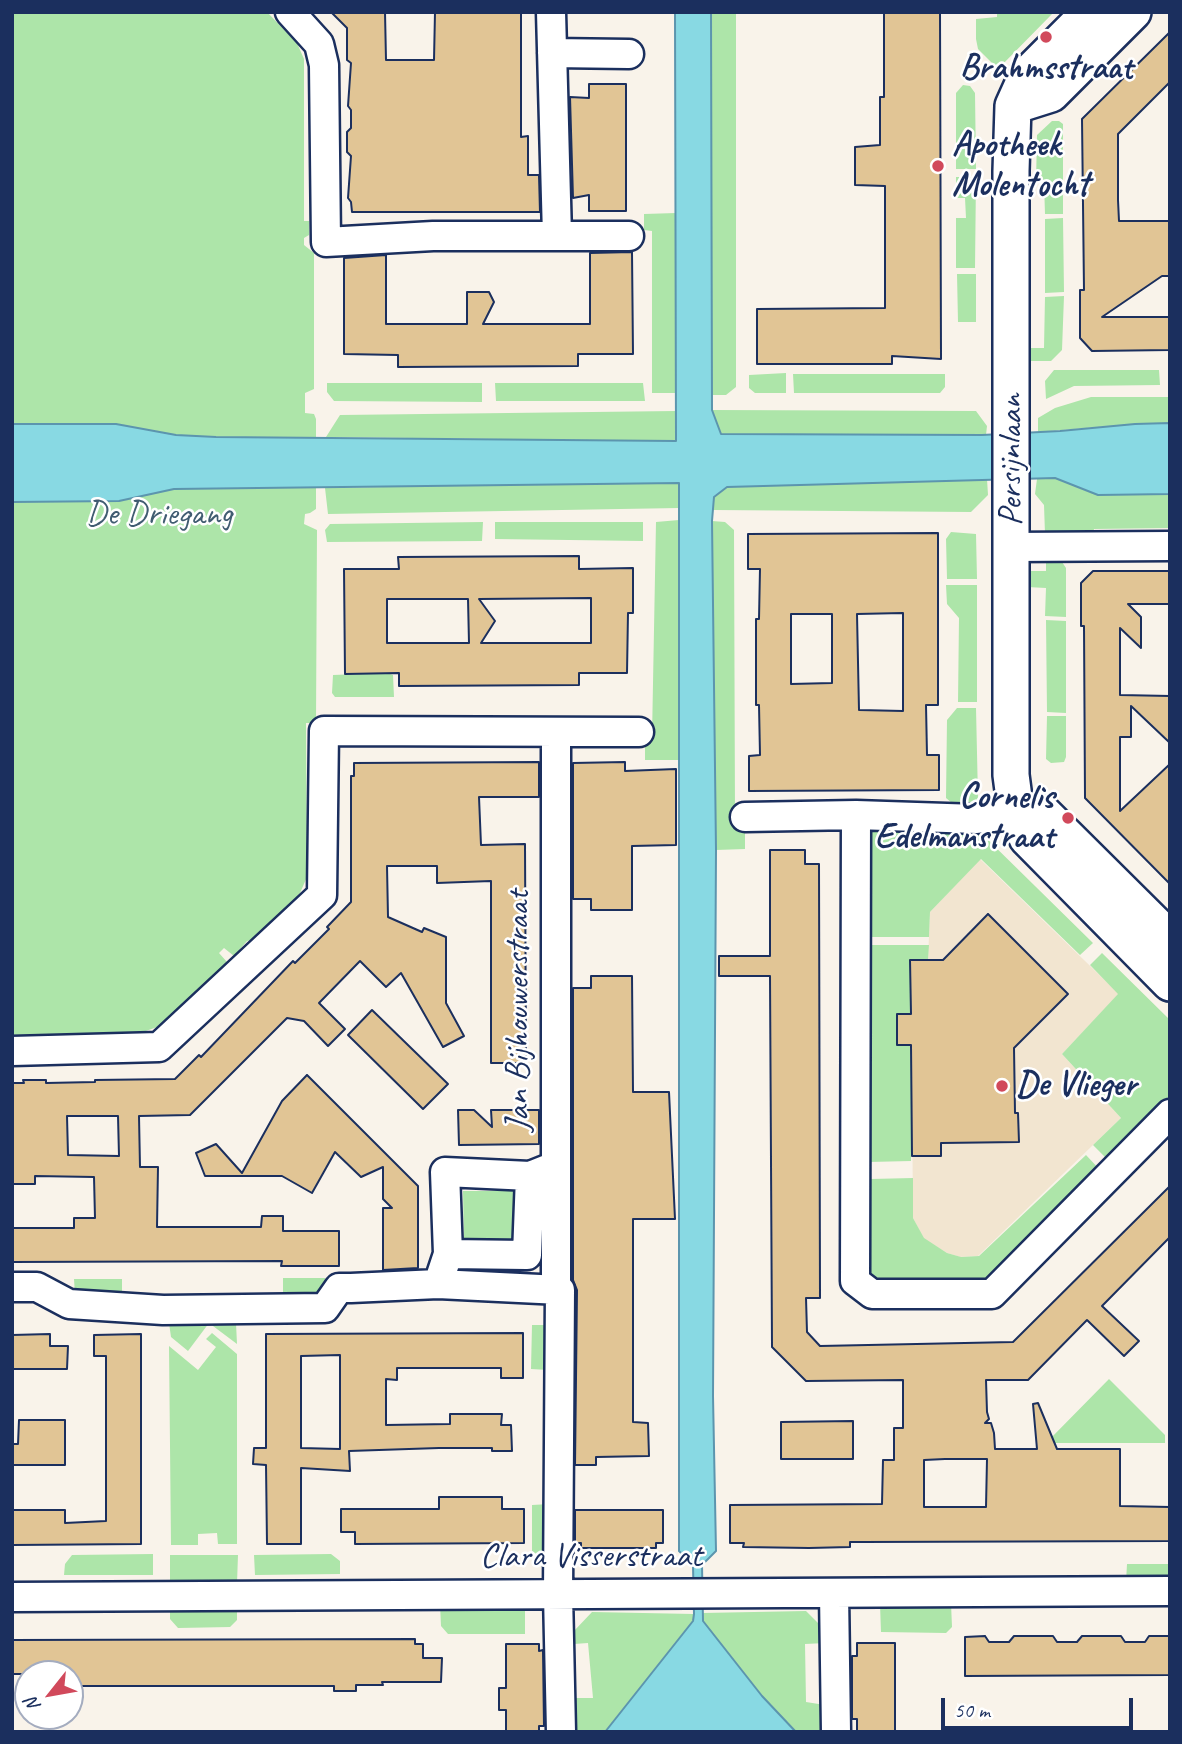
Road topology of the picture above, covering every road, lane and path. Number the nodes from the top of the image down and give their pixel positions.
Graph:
1 (290, 12) edge
2 (551, 12) edge
3 (1090, 12) edge
4 (1133, 12) edge
5 (552, 53) junction
6 (629, 54) dead end
7 (1013, 106) junction
8 (557, 236) junction
9 (629, 236) dead end
10 (1170, 546) edge
11 (1012, 547) junction
12 (556, 732) junction
13 (639, 732) dead end
14 (1018, 813) junction
15 (856, 815) junction
16 (745, 817) dead end
17 (1170, 939) edge
18 (1170, 983) edge
19 (12, 1051) edge
20 (1170, 1114) edge
21 (543, 1171) junction
22 (448, 1254) junction
23 (438, 1284) junction
24 (12, 1287) edge
25 (558, 1290) junction
26 (1170, 1591) edge
27 (834, 1593) junction
28 (558, 1594) junction
29 (12, 1597) edge
30 (561, 1732) edge
31 (836, 1732) edge

1 - 8 street
2 - 5 street
3 - 7 street, Persijnlaan
4 - 7 street
5 - 6 street
5 - 8 street
7 - 11 street, Persijnlaan
8 - 9 street
10 - 11 street
11 - 14 street, Persijnlaan
12 - 13 street
12 - 19 street
12 - 21 street, Jan Bijhouwerstraat
14 - 15 street
14 - 17 street
14 - 18 street, Persijnlaan
15 - 16 street
15 - 20 street
21 - 22 street
21 - 22 street
21 - 25 street, Jan Bijhouwerstraat
22 - 23 street
23 - 24 street
23 - 25 street
25 - 28 street, Jan Bijhouwerstraat
26 - 27 street, Clara Visserstraat
27 - 28 street, Clara Visserstraat
27 - 31 street
28 - 29 street, Clara Visserstraat
28 - 30 street, Jan Bijhouwerstraat

